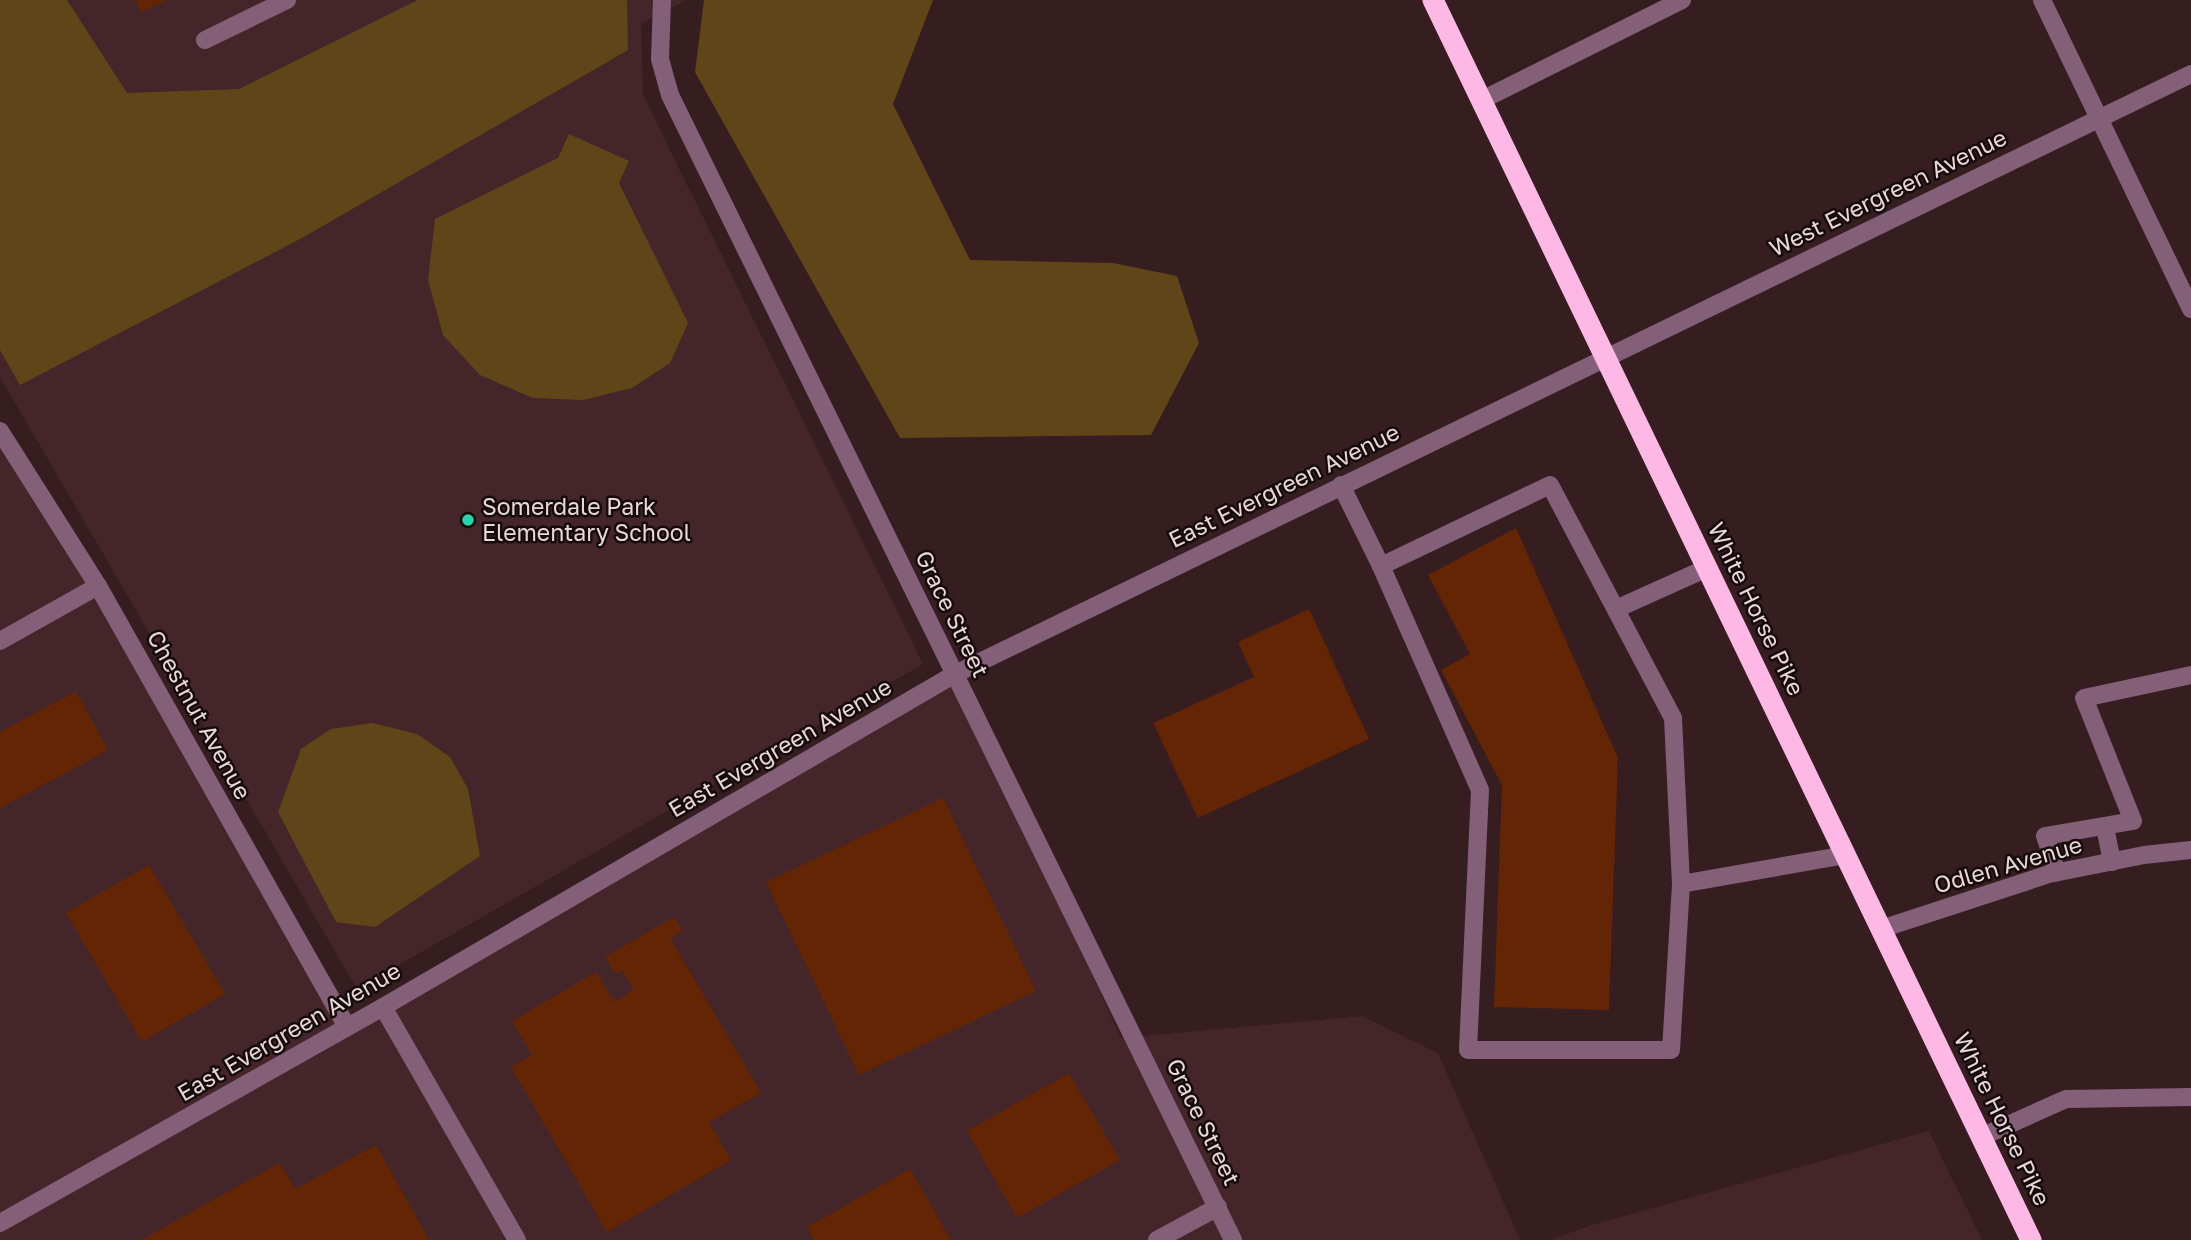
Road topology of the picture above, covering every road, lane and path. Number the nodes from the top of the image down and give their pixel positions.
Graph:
1 (287, 0) edge
2 (662, 0) edge
3 (1433, 0) edge
4 (1682, 0) edge
5 (2042, 0) edge
6 (205, 40) dead end
7 (2191, 74) edge
8 (1482, 100) junction
9 (2099, 118) junction
10 (2191, 309) edge
11 (1606, 357) junction
12 (0, 431) edge
13 (1341, 485) junction
14 (1381, 566) junction
15 (1707, 568) junction
16 (98, 586) junction
17 (1616, 609) junction
18 (0, 641) edge
19 (955, 674) junction
20 (2191, 675) edge
21 (2105, 827) junction
22 (2191, 850) edge
23 (1846, 855) junction
24 (2112, 862) junction
25 (2057, 872) junction
26 (1681, 884) junction
27 (1881, 929) junction
28 (383, 1007) junction
29 (347, 1027) junction
30 (2191, 1097) edge
31 (1982, 1137) junction
32 (1218, 1207) junction
33 (0, 1223) edge
34 (517, 1240) edge
35 (1157, 1240) edge
36 (1233, 1240) edge
37 (2031, 1240) edge

1 - 6 street
2 - 19 street, Grace Street
3 - 8 highway, White Horse Pike
4 - 8 street
5 - 9 street
7 - 9 street, West Evergreen Avenue
8 - 11 highway, White Horse Pike
9 - 10 street
9 - 11 street, West Evergreen Avenue
11 - 13 street, East Evergreen Avenue
11 - 15 highway, White Horse Pike
12 - 16 street, Chestnut Avenue
13 - 14 street
13 - 19 street, East Evergreen Avenue
14 - 17 street
14 - 26 street
15 - 17 street
15 - 23 highway, White Horse Pike
16 - 18 street
16 - 29 street, Chestnut Avenue
17 - 26 street
19 - 28 street, East Evergreen Avenue
19 - 32 street, Grace Street
20 - 21 street
21 - 24 street
21 - 25 street
22 - 24 street, Odlen Avenue
23 - 26 street
23 - 27 highway, White Horse Pike
24 - 25 street, Odlen Avenue
25 - 27 street, Odlen Avenue
27 - 31 highway, White Horse Pike
28 - 29 street, East Evergreen Avenue
28 - 34 street
29 - 33 street, East Evergreen Avenue
30 - 31 street
31 - 37 highway, White Horse Pike
32 - 35 street
32 - 36 street, Grace Street

